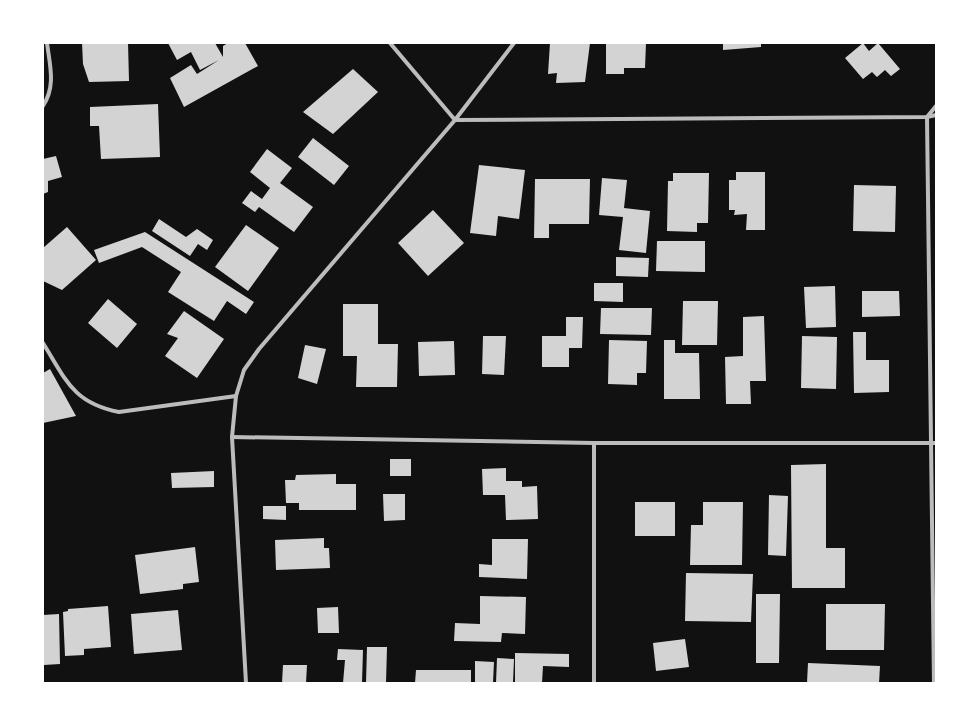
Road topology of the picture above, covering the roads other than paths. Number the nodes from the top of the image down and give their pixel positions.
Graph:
1 (47, 43) edge
2 (390, 43) edge
3 (514, 43) edge
4 (43, 106) edge
5 (936, 106) edge
6 (936, 115) edge
7 (927, 117) junction
8 (455, 120) junction
9 (43, 343) edge
10 (236, 396) junction
11 (232, 437) junction
12 (934, 442) edge
13 (594, 443) junction
14 (246, 683) edge
15 (594, 683) edge
16 (934, 683) edge

1 - 4 street
2 - 8 street
3 - 8 street
5 - 7 street
6 - 7 street
7 - 8 street
7 - 12 street
8 - 10 street
9 - 10 street
10 - 11 street
11 - 13 street
11 - 14 street
12 - 13 street
12 - 16 street
13 - 15 street

